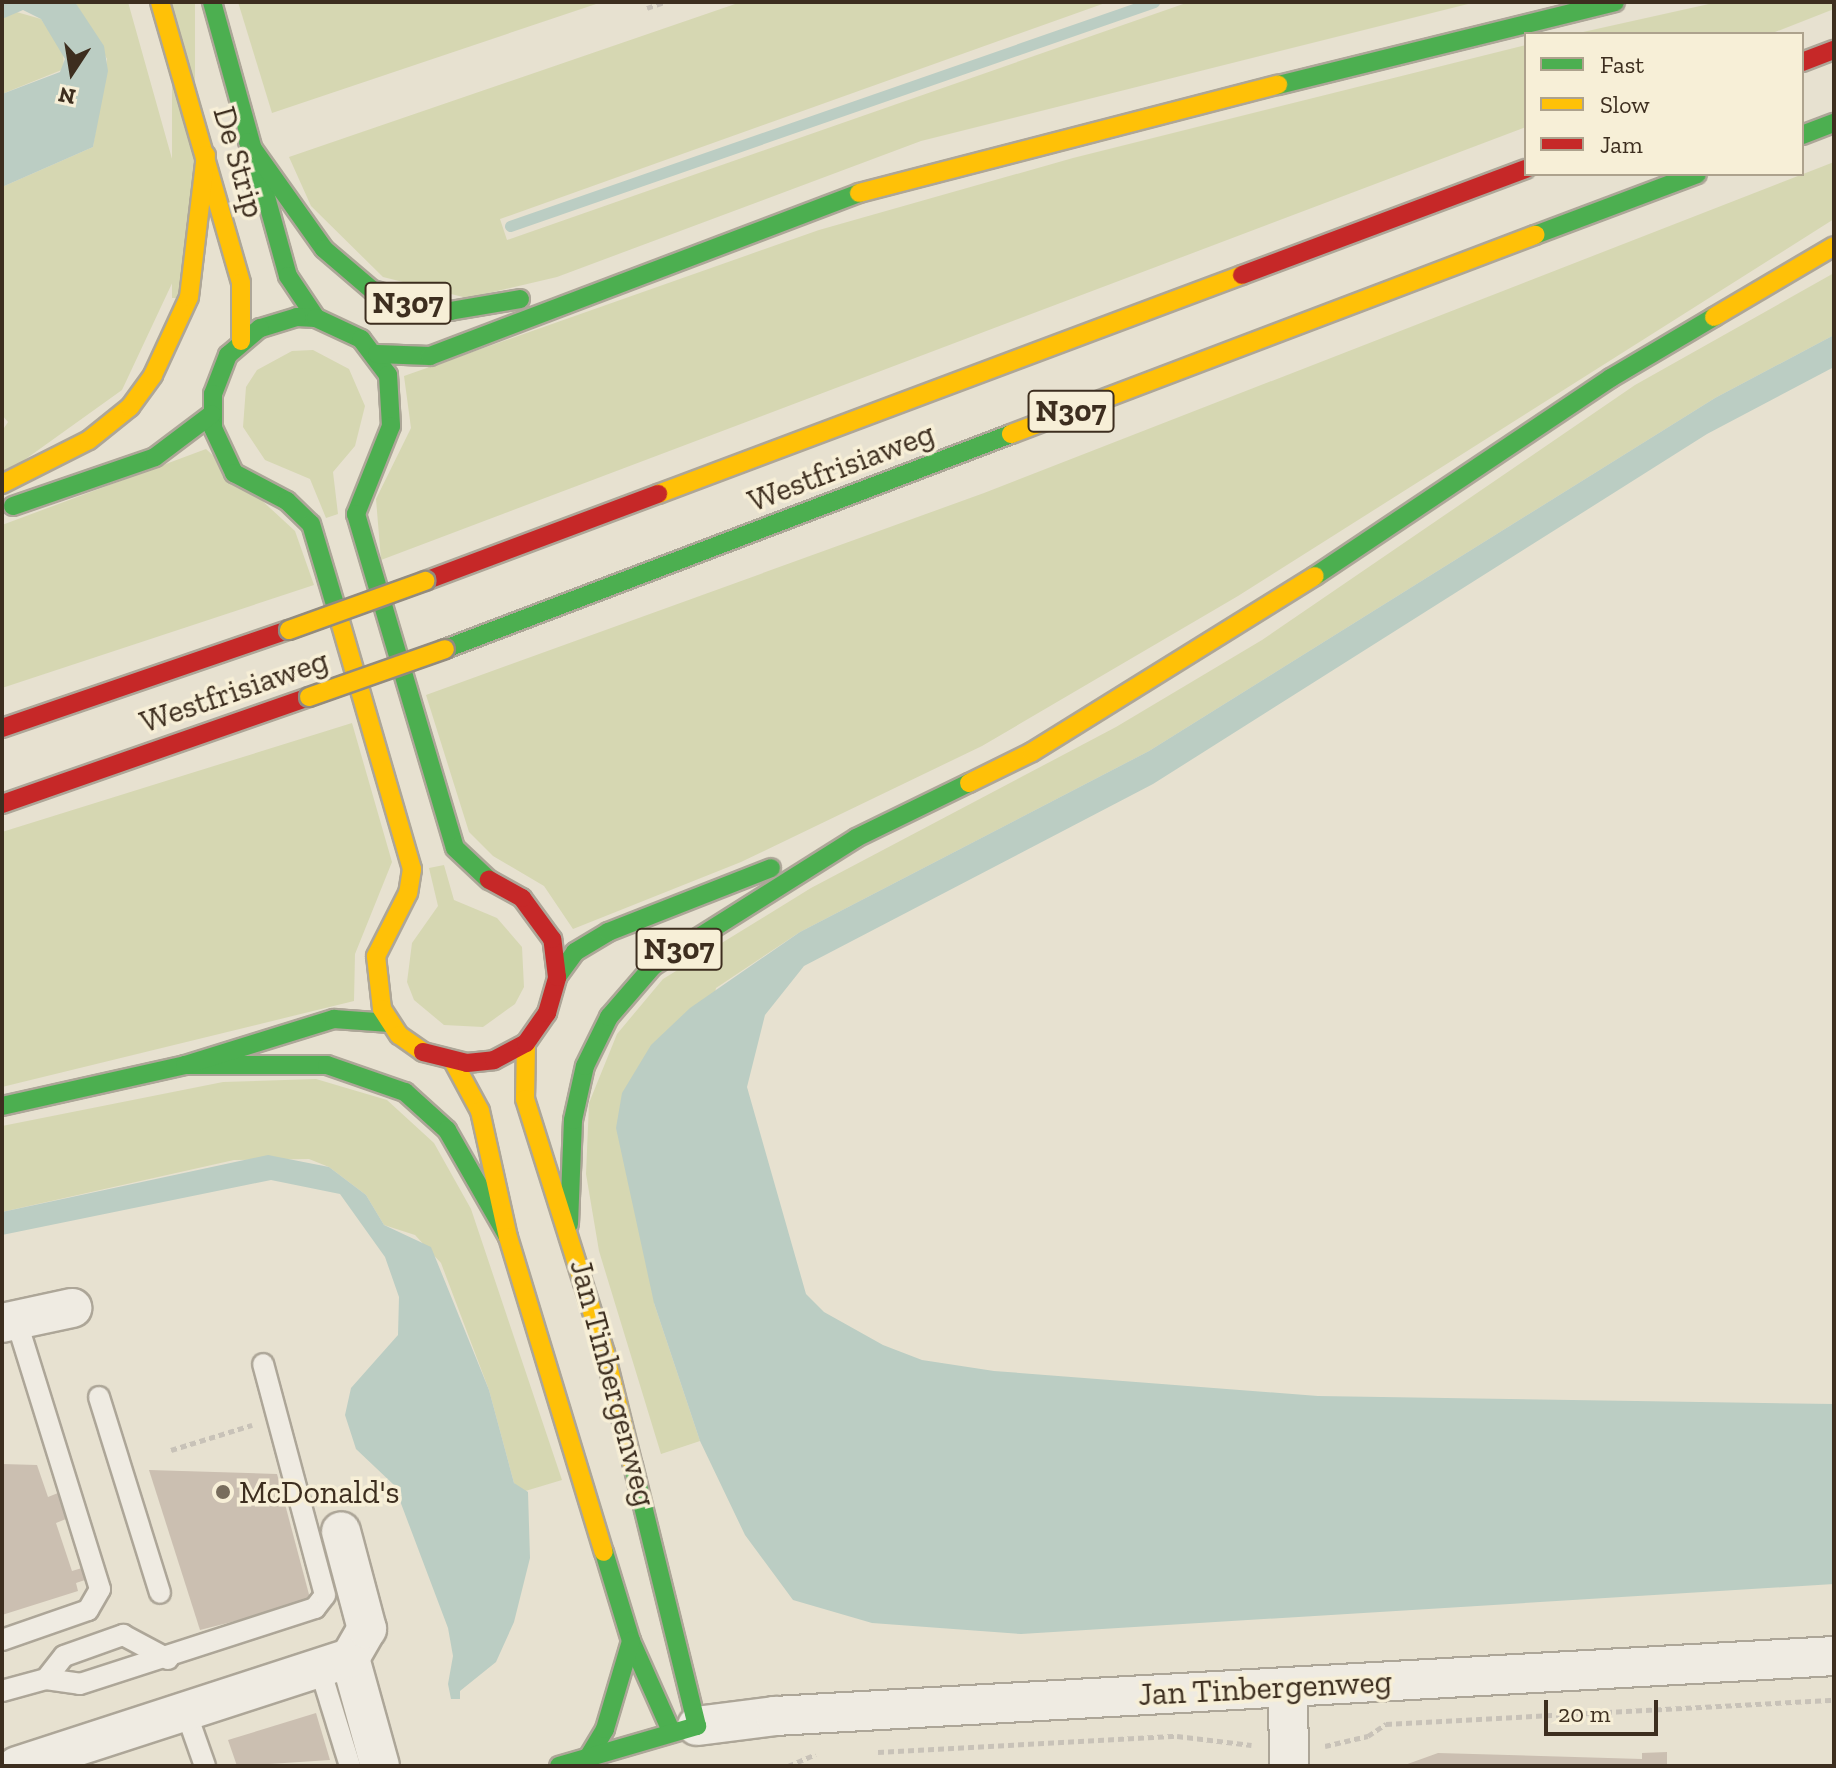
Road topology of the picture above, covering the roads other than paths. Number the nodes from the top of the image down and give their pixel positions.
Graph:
1 (160, 2) edge
2 (212, 2) edge
3 (1615, 2) edge
4 (1834, 50) edge
5 (1804, 61) edge
6 (1834, 123) edge
7 (1804, 134) edge
8 (248, 142) junction
9 (206, 155) junction
10 (1524, 170) edge
11 (1692, 176) edge
12 (1834, 246) edge
13 (635, 272) junction
14 (316, 318) junction
15 (241, 341) junction
16 (377, 354) junction
17 (212, 414) junction
18 (2, 484) edge
19 (2, 510) edge
20 (2, 728) edge
21 (2, 804) edge
22 (856, 838) junction
23 (557, 977) junction
24 (390, 1023) junction
25 (526, 1043) junction
26 (453, 1061) junction
27 (185, 1065) junction
28 (2, 1106) edge
29 (569, 1224) junction
30 (508, 1237) junction
31 (72, 1308) dead end
32 (9, 1322) edge
33 (263, 1364) dead end
34 (99, 1397) dead end
35 (341, 1531) dead end
36 (160, 1593) dead end
37 (2, 1640) edge
38 (631, 1641) junction
39 (1834, 1656) edge
40 (168, 1659) junction
41 (335, 1664) junction
42 (46, 1679) junction
43 (1288, 1687) junction
44 (2, 1691) edge
45 (186, 1712) junction
46 (684, 1729) junction
47 (589, 1756) junction
48 (38, 1763) edge
49 (205, 1766) edge
50 (350, 1766) edge
51 (380, 1766) edge
52 (559, 1766) edge
53 (1289, 1766) edge

1 - 9 main road, De Strip
2 - 8 main road, De Strip
3 - 13 main road, N307
4 - 5 main road
6 - 7 main road
8 - 13 main road, N307
8 - 14 main road, De Strip
9 - 15 main road, De Strip
9 - 18 main road
10 - 20 main road, Westfrisiaweg / N307, bridge
11 - 21 main road, Westfrisiaweg / N307, bridge
12 - 22 main road, N307
13 - 16 main road, N307
14 - 15 main road
14 - 16 main road
15 - 17 main road
16 - 23 main road
17 - 19 main road
17 - 24 main road
22 - 23 main road, N307
22 - 29 main road, N307
23 - 25 main road
24 - 26 main road
24 - 27 main road
25 - 26 main road
25 - 29 main road, Jan Tinbergenweg
26 - 30 main road, Jan Tinbergenweg
27 - 28 main road
27 - 30 main road
29 - 46 main road, Jan Tinbergenweg
30 - 38 main road, Jan Tinbergenweg
31 - 32 street
32 - 37 lane
33 - 40 lane
34 - 36 lane
35 - 41 street
38 - 46 main road, Jan Tinbergenweg
38 - 47 main road
39 - 43 street, Jan Tinbergenweg
40 - 42 lane
40 - 42 lane
41 - 45 street
41 - 50 lane
41 - 51 street
42 - 44 lane
43 - 46 street, Jan Tinbergenweg
43 - 53 street
45 - 48 street
45 - 49 lane
46 - 47 main road, Jan Tinbergenweg
47 - 52 main road, Jan Tinbergenweg

